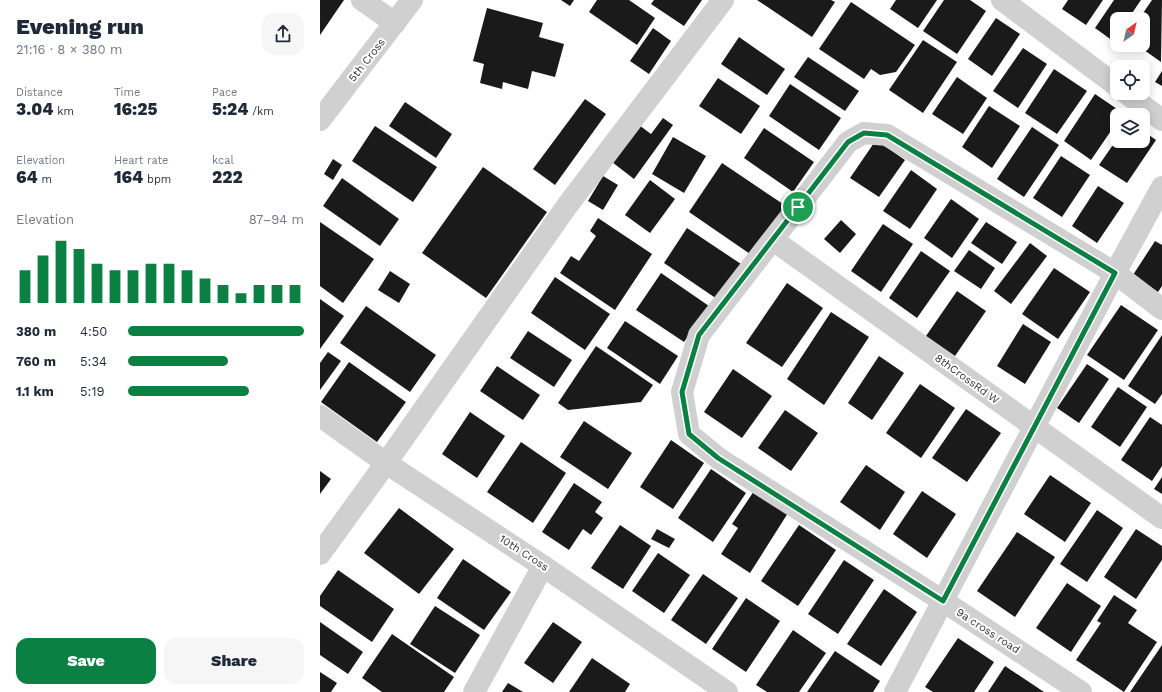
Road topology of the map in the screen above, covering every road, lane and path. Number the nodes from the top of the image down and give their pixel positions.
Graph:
1 (362, 0) edge
2 (412, 0) edge
3 (723, 0) edge
4 (1002, 0) edge
5 (396, 24) junction
6 (1110, 81) edge
7 (1135, 100) edge
8 (320, 120) edge
9 (1162, 120) edge
10 (1162, 187) edge
11 (773, 240) junction
12 (1115, 273) junction
13 (1162, 309) edge
14 (320, 416) edge
15 (1034, 427) junction
16 (386, 463) junction
17 (1162, 518) edge
18 (320, 554) edge
19 (543, 566) junction
20 (943, 601) junction
21 (474, 692) edge
22 (727, 692) edge
23 (895, 692) edge
24 (1081, 692) edge

1 - 5 street
2 - 5 street, 5th Cross
3 - 16 street
4 - 6 street
5 - 8 street, 5th Cross
7 - 9 street
10 - 12 street
11 - 12 street, 9a cross road
11 - 15 street, 8thCrossRd W
11 - 20 street, 9a cross road
12 - 13 street, 9a cross road
12 - 15 street
14 - 16 street, 10th Cross
15 - 17 street, 8thCrossRd W
15 - 20 street
16 - 18 street
16 - 19 street, 10th Cross
19 - 21 street
19 - 22 street, 10th Cross
20 - 23 street
20 - 24 street, 9a cross road

